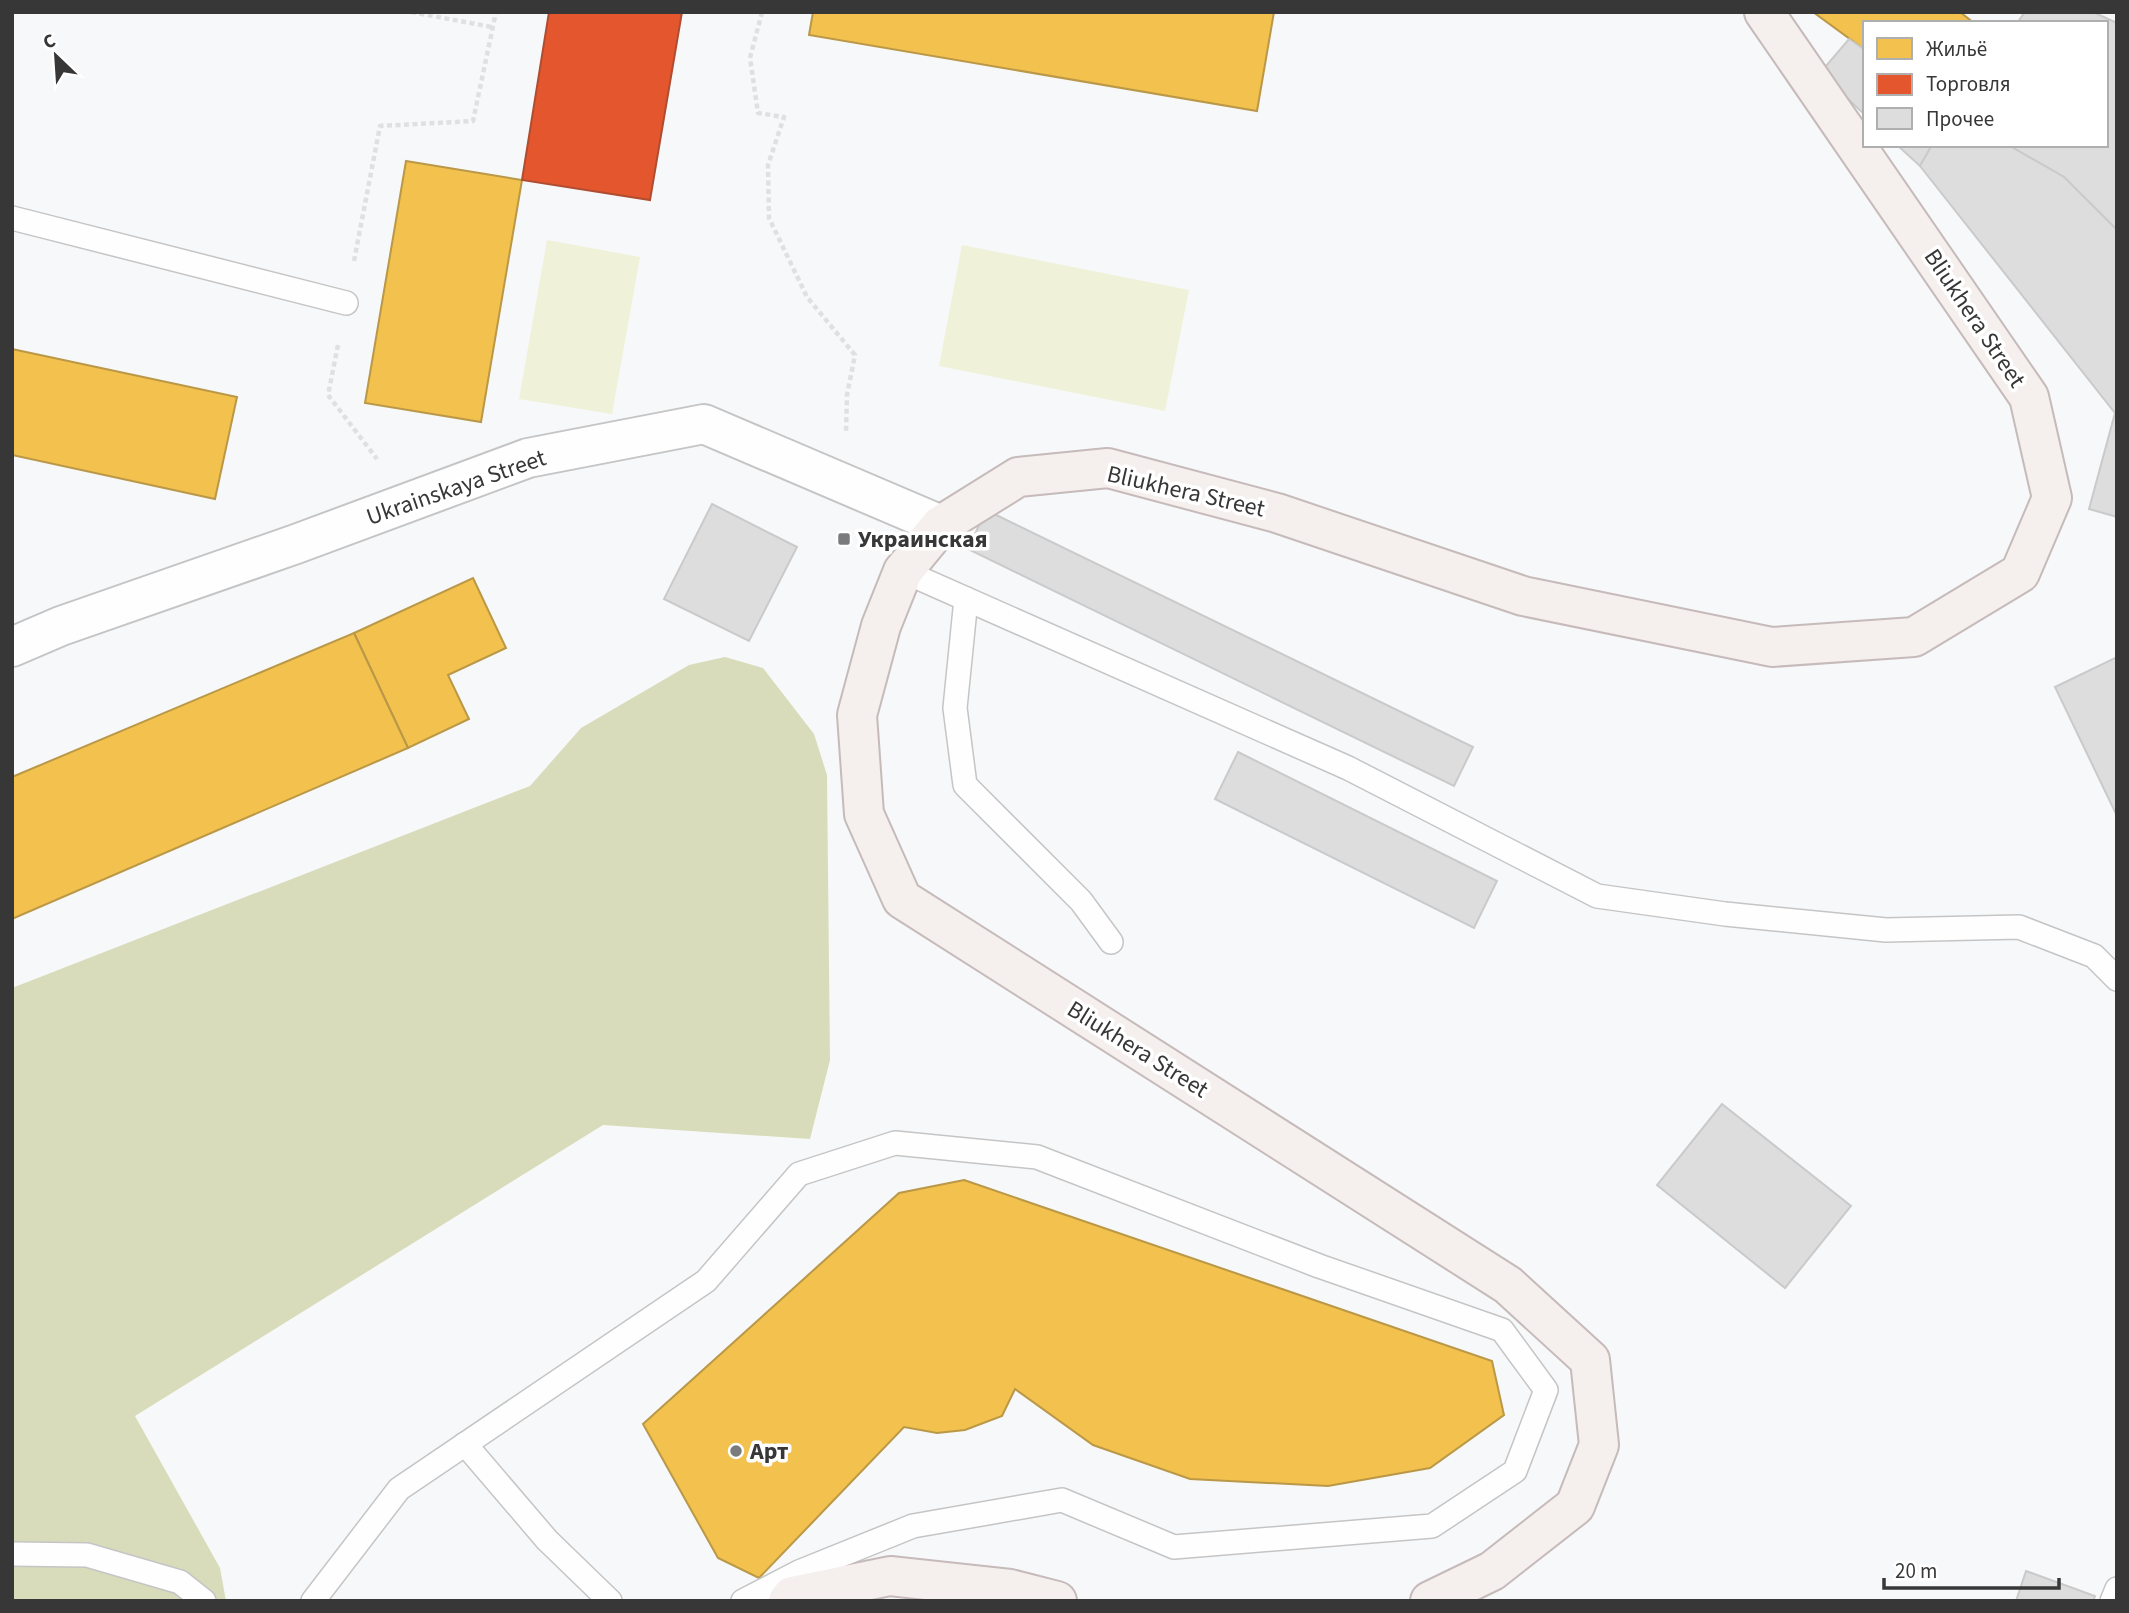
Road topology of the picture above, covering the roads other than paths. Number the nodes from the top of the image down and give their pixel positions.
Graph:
1 (1764, 12) edge
2 (12, 218) edge
3 (346, 303) road end
4 (941, 525) junction
5 (903, 571) junction
6 (966, 599) junction
7 (12, 647) edge
8 (1111, 942) dead end
9 (2117, 979) edge
10 (465, 1444) junction
11 (12, 1554) edge
12 (2117, 1589) edge
13 (204, 1601) edge
14 (313, 1601) edge
15 (610, 1601) edge
16 (743, 1601) edge
17 (788, 1601) edge
18 (1057, 1601) edge
19 (1430, 1601) edge
20 (2112, 1601) edge

1 - 4 main road, Bliukhera Street
2 - 3 lane
4 - 5 main road, Bliukhera Street
4 - 7 street, Ukrainskaya Street
5 - 6 lane
5 - 19 main road, Bliukhera Street
6 - 8 lane
6 - 9 lane
10 - 14 lane
10 - 15 lane
10 - 16 lane
11 - 13 lane
12 - 20 lane
17 - 18 main road

